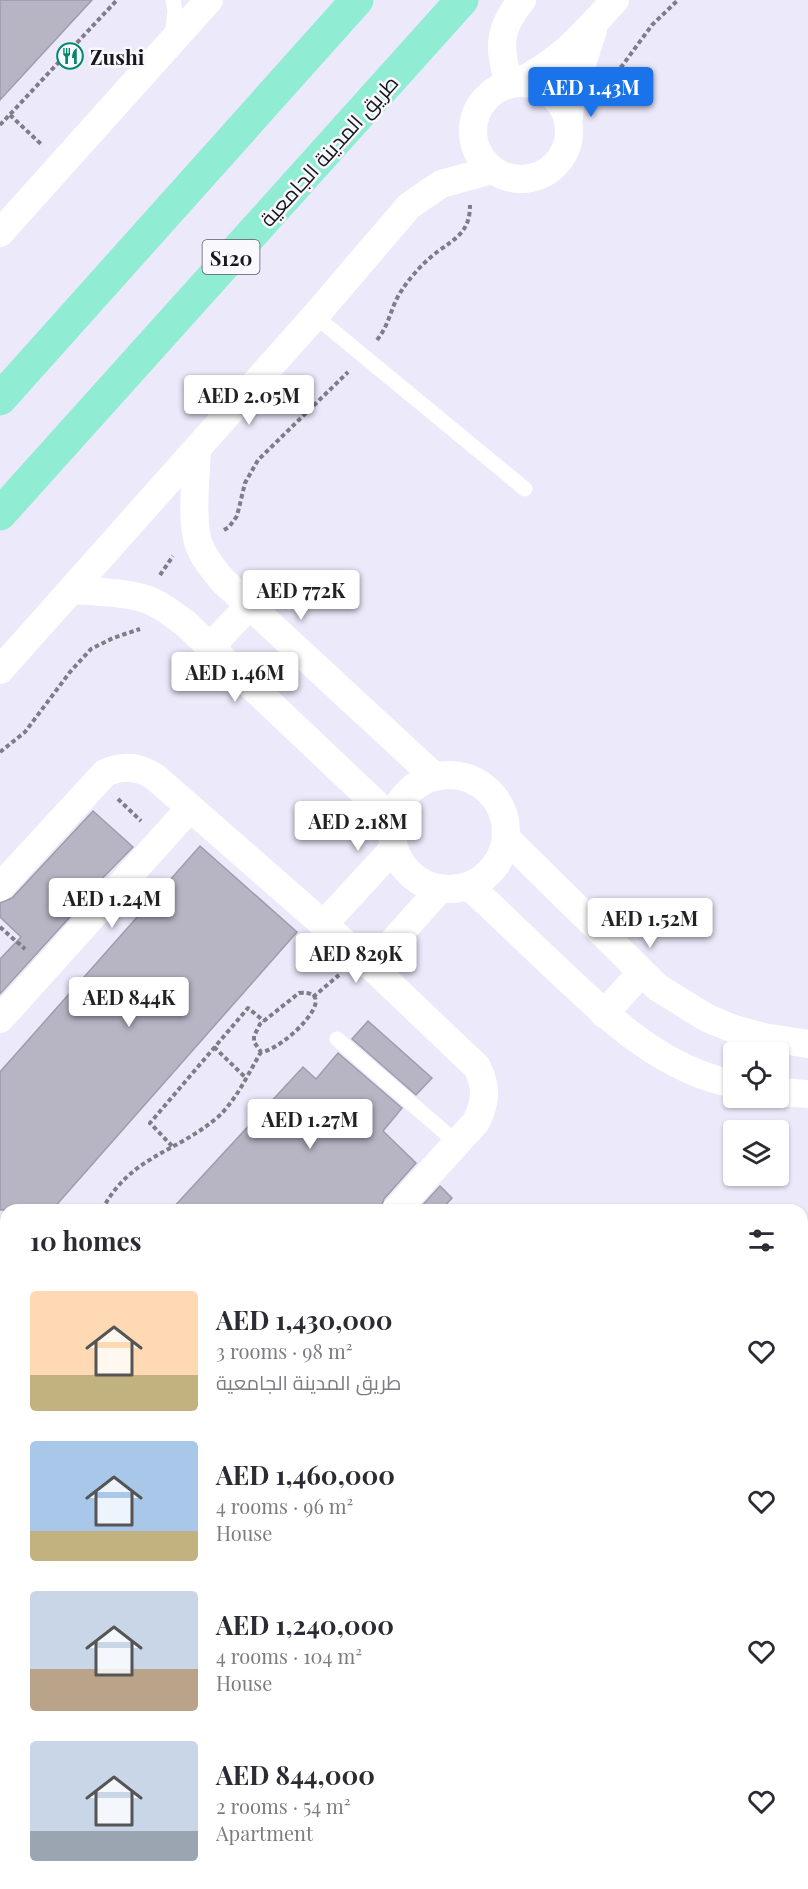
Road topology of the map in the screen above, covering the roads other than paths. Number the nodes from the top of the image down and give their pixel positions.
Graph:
1 (172, 0) edge
2 (357, 0) edge
3 (462, 0) edge
4 (522, 0) edge
5 (206, 2) edge
6 (607, 9) edge
7 (168, 46) junction
8 (514, 83) junction
9 (568, 122) junction
10 (492, 170) junction
11 (0, 233) edge
12 (315, 316) junction
13 (0, 399) edge
14 (197, 449) junction
15 (525, 489) dead end
16 (0, 514) edge
17 (74, 590) junction
18 (250, 605) junction
19 (210, 647) junction
20 (0, 670) edge
21 (435, 777) junction
22 (190, 807) junction
23 (393, 820) junction
24 (506, 838) junction
25 (394, 848) junction
26 (469, 886) junction
27 (0, 887) edge
28 (440, 889) junction
29 (323, 925) junction
30 (371, 966) junction
31 (641, 973) junction
32 (604, 1014) junction
33 (0, 1019) edge
34 (337, 1039) dead end
35 (808, 1044) edge
36 (723, 1080) edge
37 (789, 1093) edge
38 (808, 1094) edge
39 (457, 1143) junction
40 (401, 1204) edge

1 - 7 lane
2 - 13 main road
3 - 16 main road, طريق المدينة الجامعية / S120
4 - 8 street
5 - 7 street
6 - 8 street
6 - 9 street
7 - 11 street
8 - 9 street
8 - 10 street
9 - 10 street
10 - 12 street
12 - 14 street
12 - 15 lane
14 - 17 street
14 - 18 street
17 - 19 street
17 - 20 street
18 - 19 street
18 - 21 street
19 - 23 street
21 - 23 street
21 - 24 street
22 - 27 street
22 - 29 street
22 - 33 street
23 - 25 street
24 - 26 street
24 - 31 street
25 - 28 street
25 - 29 street
26 - 28 street
26 - 32 street
28 - 30 street
29 - 30 street
30 - 39 street
31 - 32 street
31 - 35 street
32 - 36 street
34 - 39 lane
37 - 38 street
39 - 40 street

